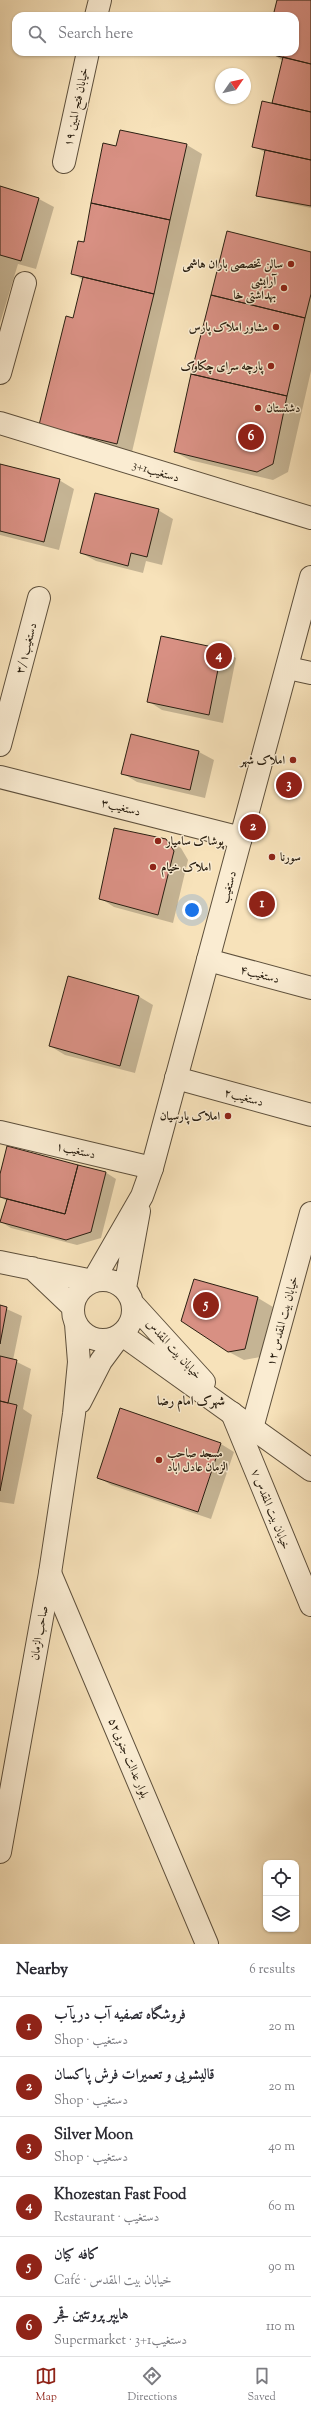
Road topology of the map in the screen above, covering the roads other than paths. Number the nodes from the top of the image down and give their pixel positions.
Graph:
1 (100, 0) edge
2 (97, 12) edge
3 (87, 56) edge
4 (64, 162) dead end
5 (25, 283) dead end
6 (0, 373) edge
7 (0, 423) edge
8 (311, 518) edge
9 (311, 577) edge
10 (39, 598) dead end
11 (288, 668) junction
12 (311, 673) edge
13 (0, 745) edge
14 (0, 777) edge
15 (241, 838) junction
16 (208, 960) junction
17 (311, 988) edge
18 (176, 1078) junction
19 (311, 1115) edge
20 (0, 1132) edge
21 (152, 1168) junction
22 (142, 1196) junction
23 (311, 1214) edge
24 (0, 1262) edge
25 (32, 1268) junction
26 (92, 1281) junction
27 (129, 1296) junction
28 (75, 1316) junction
29 (121, 1334) junction
30 (232, 1413) junction
31 (74, 1414) junction
32 (252, 1428) junction
33 (311, 1470) edge
34 (50, 1573) junction
35 (311, 1605) edge
36 (0, 1852) edge
37 (207, 1944) edge

1 - 2 street
3 - 4 street, خیابان فتح المبین ۱۹
5 - 6 street
7 - 8 street, 3+1دستغیب
9 - 11 street, دستغیب
10 - 13 street, ۳/۱دستغیب
11 - 12 street
11 - 15 street, دستغیب
14 - 15 street, دستغیب۳
15 - 16 street, دستغیب
16 - 17 street, دستغیب۴
16 - 18 street, دستغیب
18 - 19 street, ۲دستغیب
18 - 21 street, دستغیب
20 - 21 street, دستغیب۱
21 - 22 street, دستغیب
22 - 26 street
22 - 27 street
23 - 32 street, خیابان بیت المقدس ۱۲
24 - 25 street, خیابان بیت المقدس
25 - 26 street, خیابان بیت المقدس
25 - 28 street
26 - 27 street, خیابان بیت المقدس
26 - 28 street
27 - 29 street, خیابان بیت المقدس
27 - 30 street, خیابان بیت المقدس
28 - 29 street
28 - 31 street, صاحب الزمان
29 - 30 street, خیابان بیت المقدس
29 - 31 street
30 - 32 street, خیابان بیت المقدس
30 - 35 street, خیابان بیت المقدس ۷
31 - 34 street, صاحب الزمان
32 - 33 street, خیابان بیت المقدس
34 - 36 street, صاحب الزمان
34 - 37 street, بلوار عدالت جنوبی۵۲

